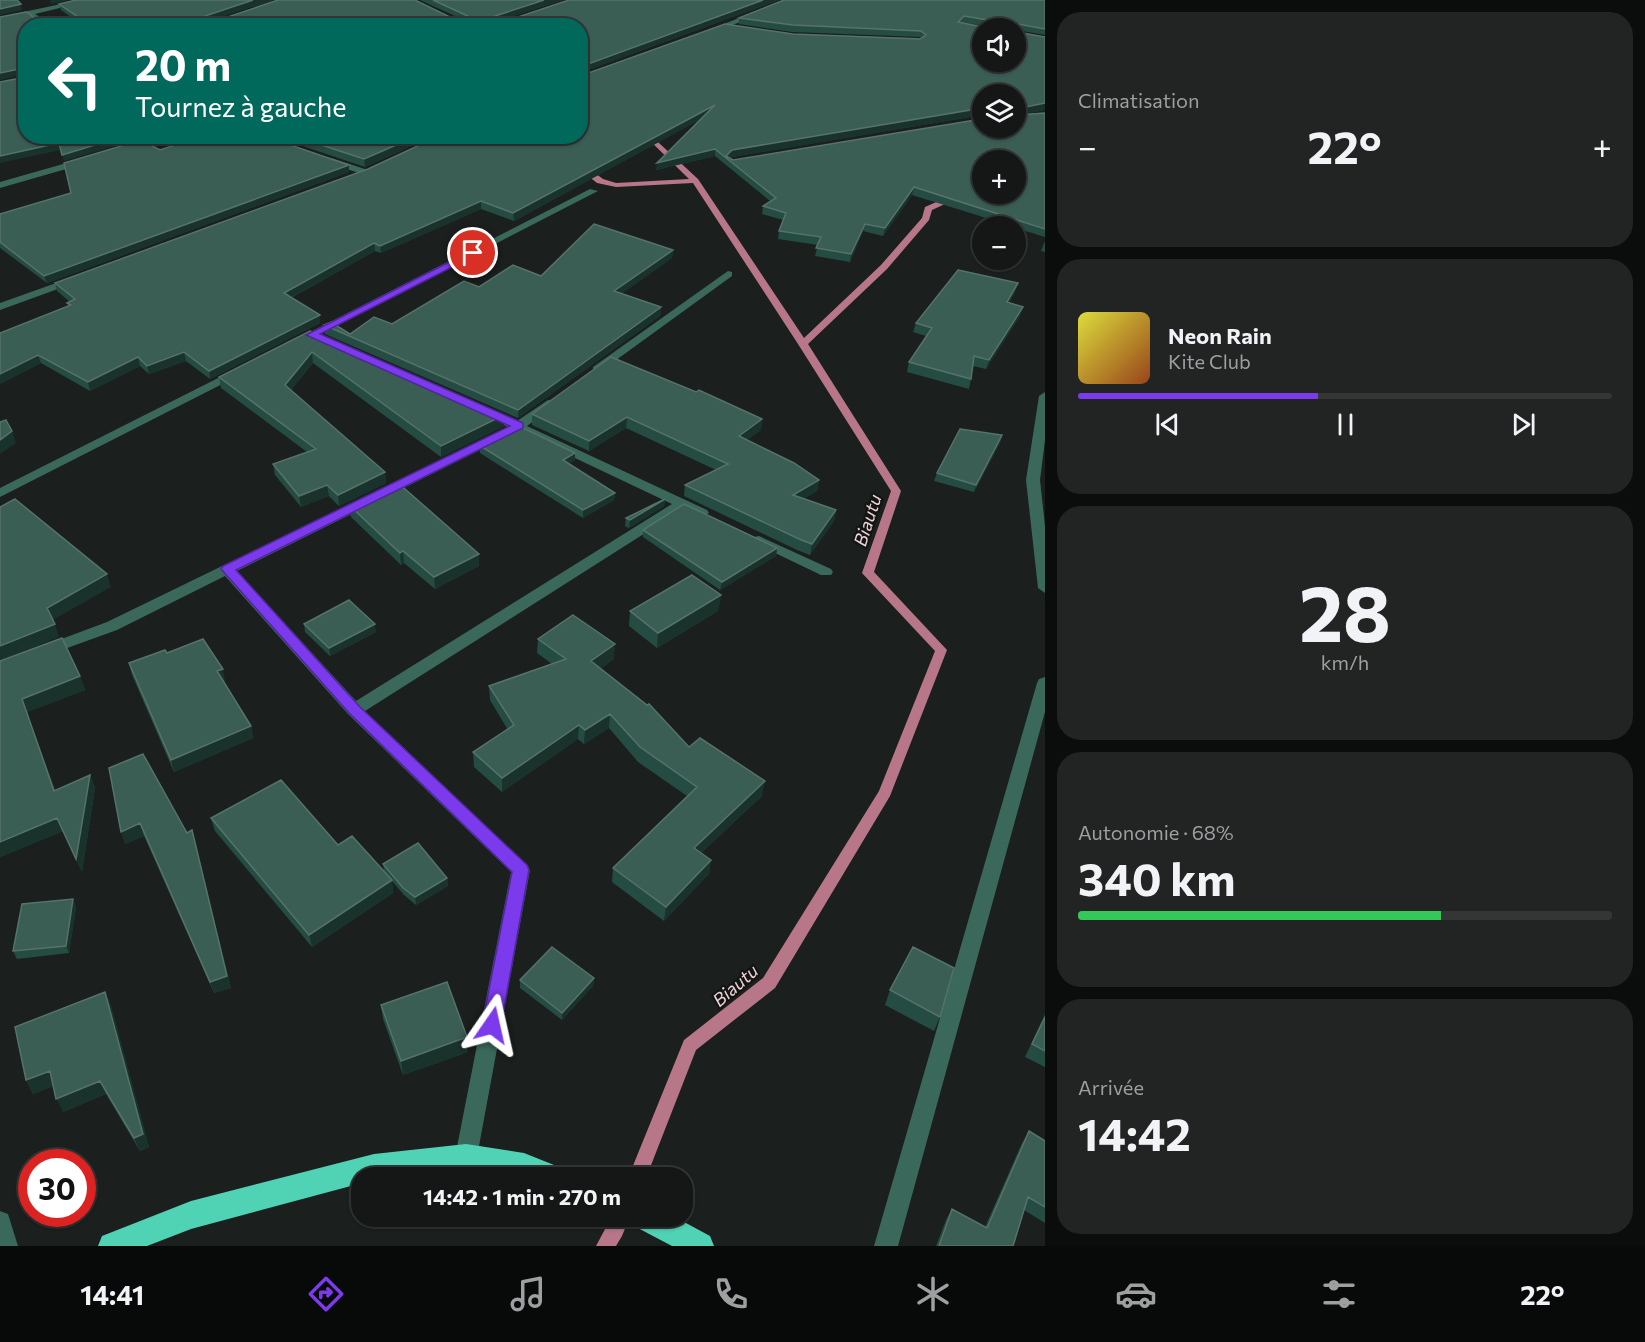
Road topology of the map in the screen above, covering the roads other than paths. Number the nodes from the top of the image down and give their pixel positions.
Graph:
1 (90, 0) edge
2 (791, 0) edge
3 (29, 13) junction
4 (37, 18) edge
5 (0, 19) edge
6 (724, 26) junction
7 (747, 30) edge
8 (703, 34) edge
9 (597, 72) edge
10 (588, 74) edge
11 (142, 144) edge
12 (112, 153) edge
13 (321, 158) edge
14 (90, 159) edge
15 (376, 168) edge
16 (365, 172) junction
17 (343, 180) edge
18 (0, 185) edge
19 (593, 191) dead end
20 (88, 274) edge
21 (728, 274) dead end
22 (0, 307) edge
23 (291, 345) edge
24 (249, 366) edge
25 (585, 377) edge
26 (1045, 396) edge
27 (557, 398) edge
28 (475, 406) edge
29 (519, 426) junction
30 (0, 493) edge
31 (682, 504) junction
32 (713, 518) edge
33 (744, 533) edge
34 (227, 569) junction
35 (826, 572) dead end
36 (1045, 588) edge
37 (33, 656) edge
38 (1045, 683) edge
39 (354, 710) junction
40 (466, 1157) junction
41 (527, 1167) edge
42 (0, 1222) edge
43 (666, 1227) edge
44 (691, 1240) edge
45 (6, 1246) edge
46 (112, 1246) edge
47 (886, 1246) edge

1 - 3 street
2 - 6 street
3 - 4 street
3 - 5 street
6 - 7 street
6 - 8 street
9 - 10 street
11 - 12 street
13 - 16 street
14 - 18 street
15 - 16 street
16 - 17 street
19 - 23 street
20 - 22 street
21 - 25 street
24 - 30 street
26 - 36 street
27 - 29 street
28 - 29 street
29 - 31 street
29 - 34 street
31 - 32 street
31 - 39 street
33 - 35 street
34 - 37 street
34 - 39 street
38 - 47 street
39 - 40 street
40 - 41 highway
40 - 46 highway
42 - 45 street
43 - 44 highway

